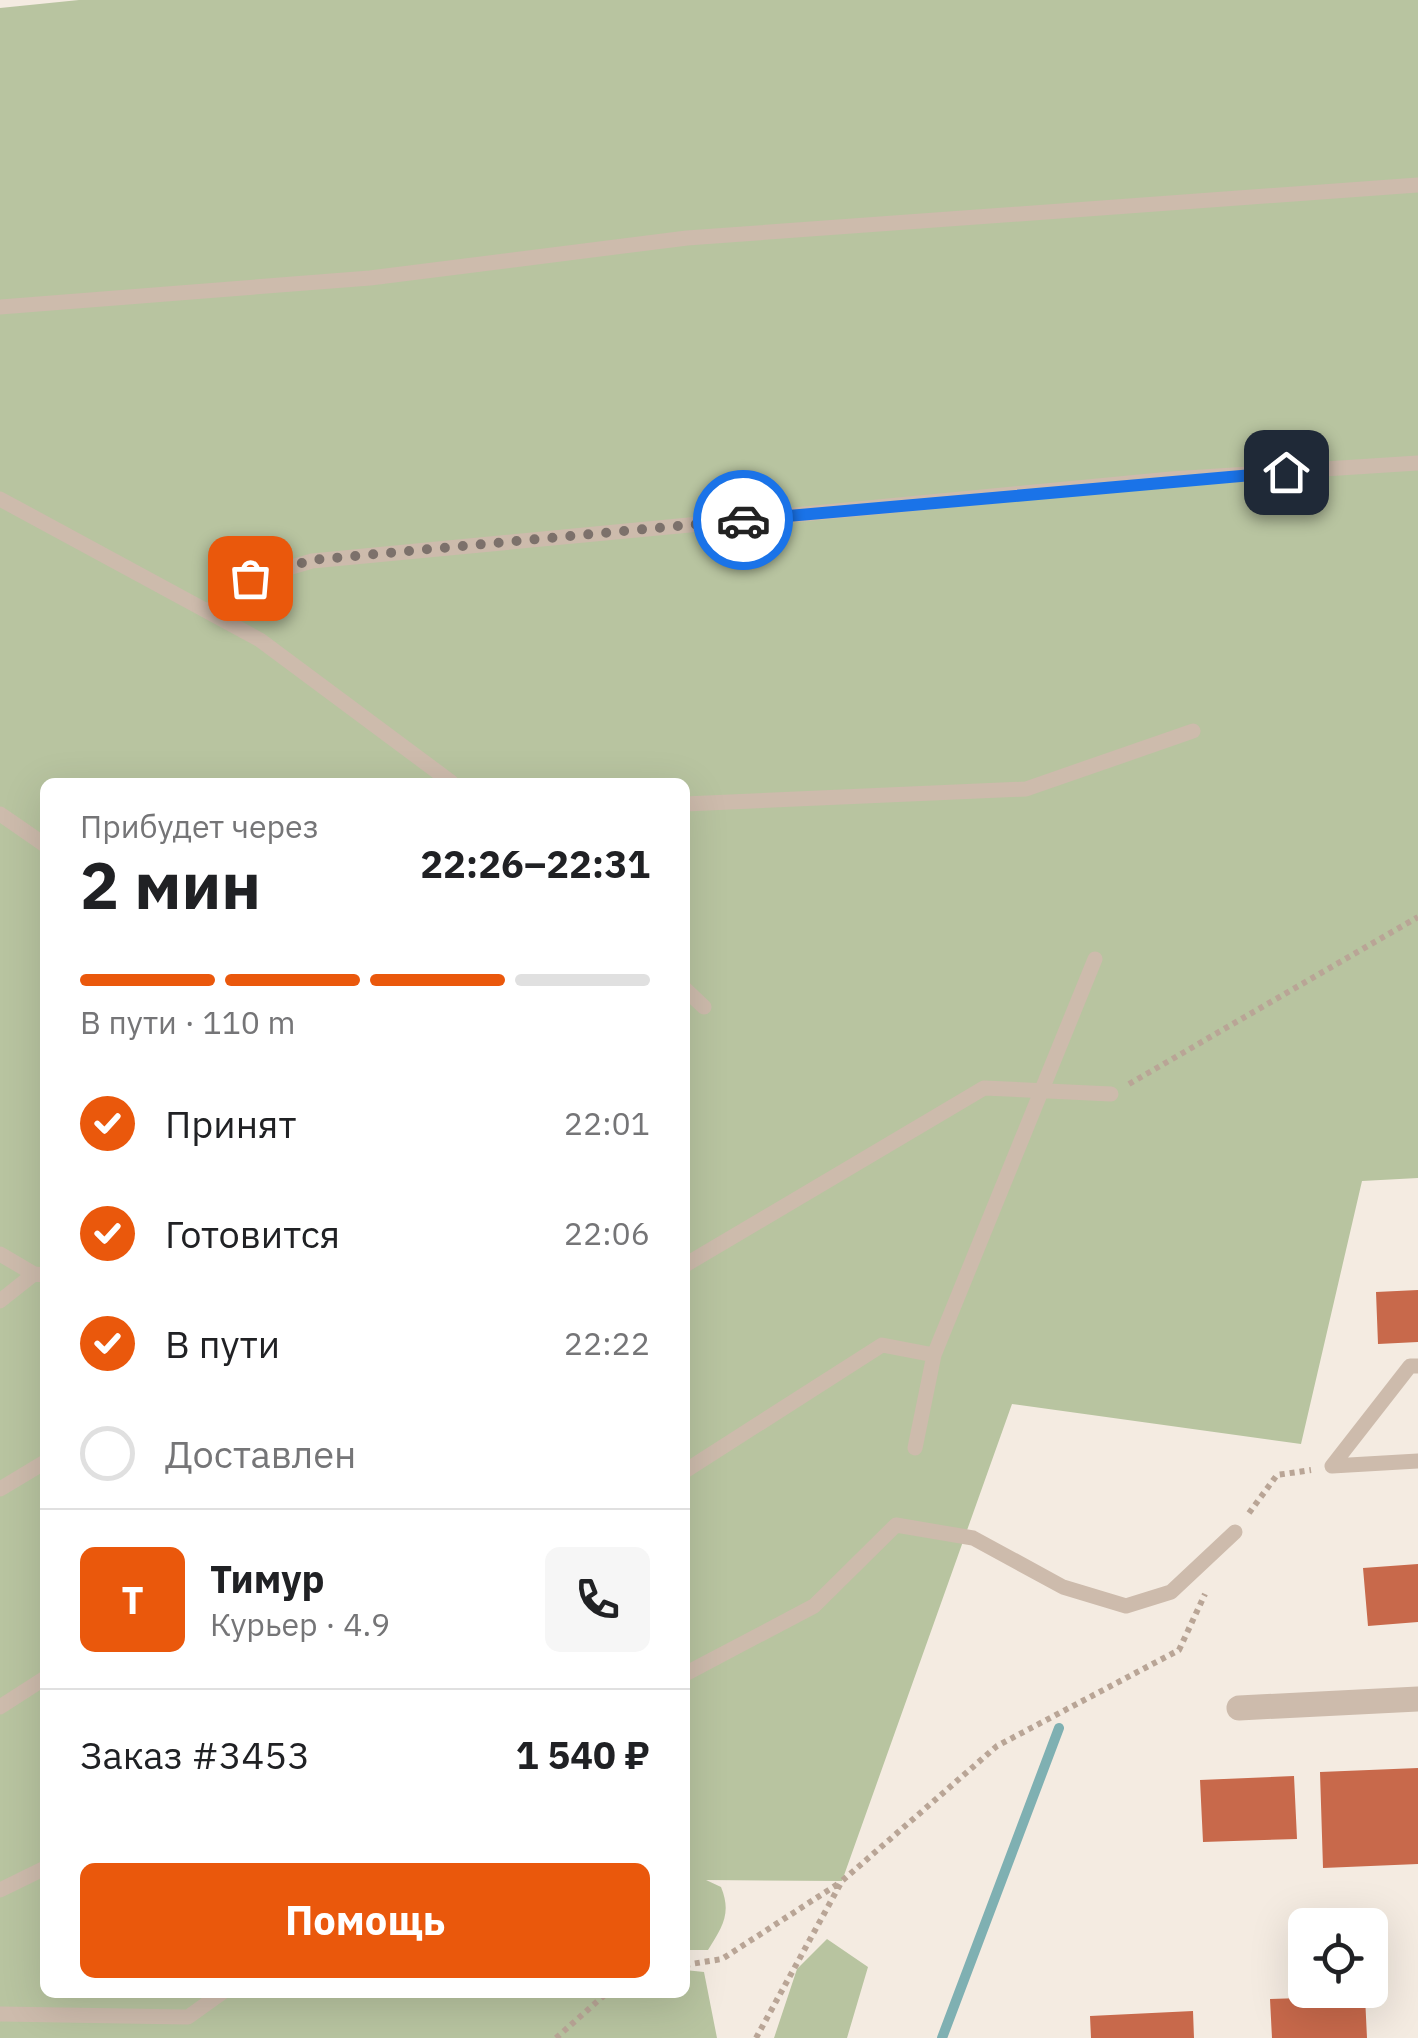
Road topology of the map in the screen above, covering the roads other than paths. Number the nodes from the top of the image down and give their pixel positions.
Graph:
1 (1418, 185) edge
2 (0, 307) edge
3 (1418, 463) edge
4 (0, 498) edge
5 (208, 611) junction
6 (1193, 732) dead end
7 (444, 778) edge
8 (690, 804) edge
9 (0, 814) edge
10 (40, 842) edge
11 (1095, 959) dead end
12 (690, 994) edge
13 (704, 1007) dead end
14 (1042, 1088) junction
15 (1111, 1094) road end
16 (0, 1254) edge
17 (690, 1262) edge
18 (39, 1274) edge
19 (0, 1301) edge
20 (934, 1355) junction
21 (1418, 1366) edge
22 (916, 1448) dead end
23 (1418, 1461) edge
24 (40, 1465) edge
25 (690, 1468) edge
26 (0, 1489) edge
27 (1234, 1532) road end
28 (690, 1671) edge
29 (40, 1681) edge
30 (1418, 1699) edge
31 (0, 1708) edge
32 (1239, 1708) dead end
33 (40, 1870) edge
34 (0, 1890) edge
35 (215, 1998) edge
36 (0, 2014) edge

1 - 2 lane
3 - 5 lane
4 - 5 lane
5 - 7 lane
6 - 8 lane
9 - 10 lane
11 - 14 lane
12 - 13 lane
14 - 15 lane
14 - 17 lane
14 - 20 lane
16 - 18 lane
18 - 19 lane
20 - 22 lane
20 - 25 lane
21 - 23 lane
24 - 26 lane
27 - 28 lane
29 - 31 lane
30 - 32 street
33 - 34 lane
35 - 36 lane

